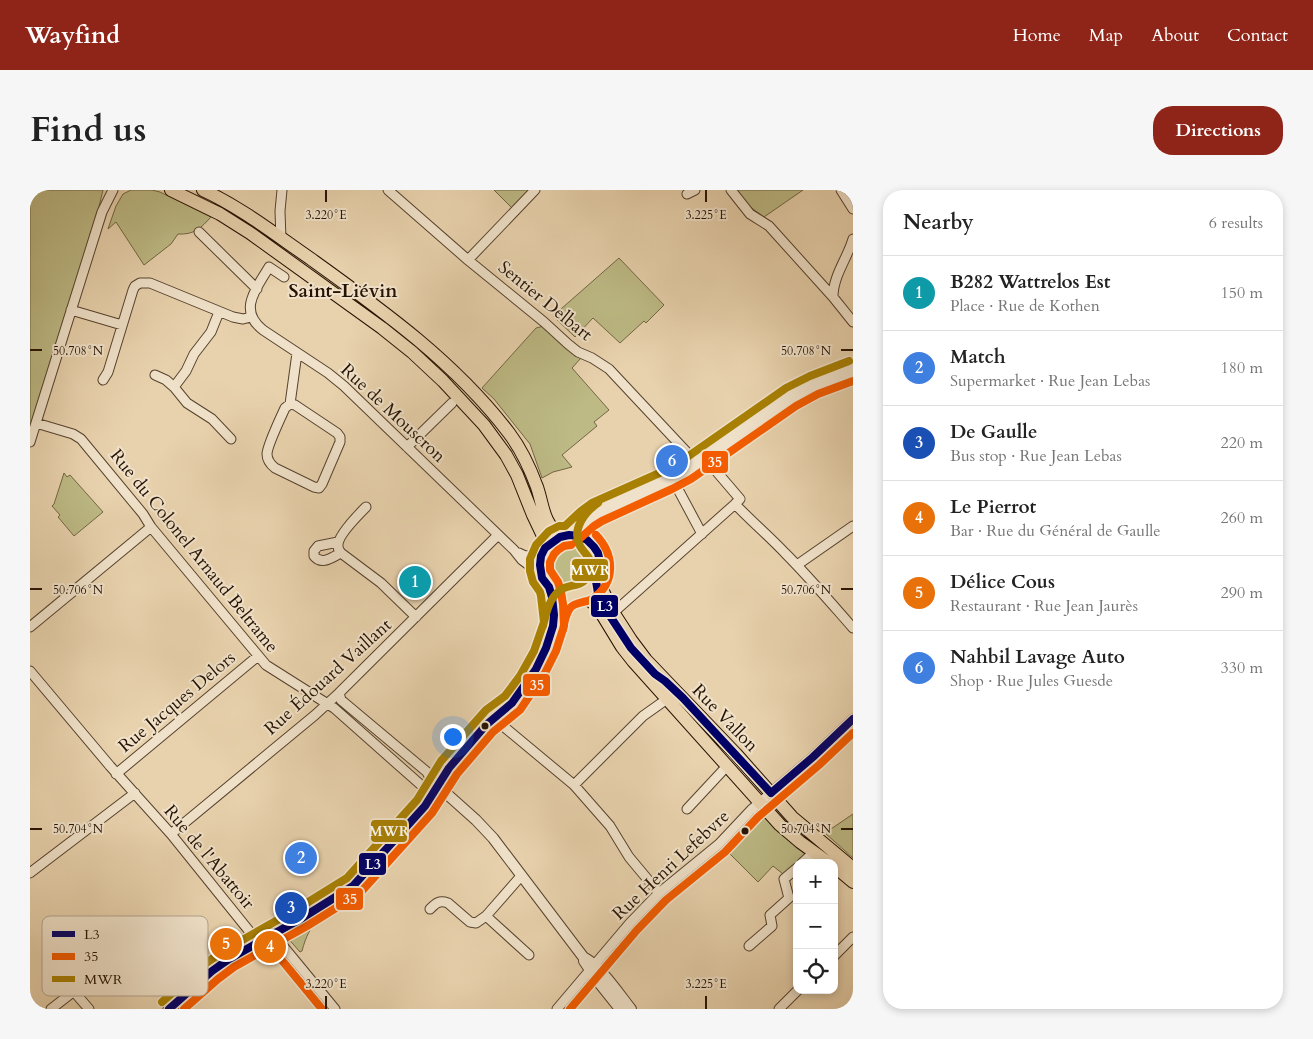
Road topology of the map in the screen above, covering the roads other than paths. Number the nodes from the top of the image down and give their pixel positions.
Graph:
1 (106, 190) edge
2 (113, 190) edge
3 (171, 190) edge
4 (203, 190) edge
5 (282, 190) edge
6 (388, 190) edge
7 (535, 190) edge
8 (731, 190) edge
9 (840, 190) edge
10 (853, 209) edge
11 (280, 211) junction
12 (102, 212) junction
13 (262, 224) junction
14 (199, 232) dead end
15 (282, 238) junction
16 (853, 239) edge
17 (468, 260) junction
18 (284, 277) dead end
19 (257, 289) junction
20 (833, 297) junction
21 (71, 310) junction
22 (219, 312) junction
23 (251, 317) junction
24 (853, 322) edge
25 (122, 325) junction
26 (297, 352) junction
27 (853, 370) edge
28 (156, 375) dead end
29 (103, 380) dead end
30 (174, 388) junction
31 (452, 403) dead end
32 (290, 404) junction
33 (36, 423) junction
34 (231, 439) dead end
35 (30, 442) edge
36 (407, 447) junction
37 (701, 460) junction
38 (672, 478) junction
39 (735, 504) junction
40 (366, 507) dead end
41 (610, 507) junction
42 (853, 526) edge
43 (151, 527) junction
44 (702, 534) junction
45 (498, 535) junction
46 (565, 536) junction
47 (338, 542) junction
48 (589, 542) junction
49 (514, 550) junction
50 (544, 551) junction
51 (341, 553) junction
52 (797, 565) junction
53 (600, 572) junction
54 (541, 574) junction
55 (549, 587) junction
56 (574, 595) junction
57 (614, 613) junction
58 (416, 617) junction
59 (554, 623) junction
60 (30, 627) edge
61 (853, 628) edge
62 (258, 656) junction
63 (30, 671) edge
64 (339, 693) junction
65 (667, 699) junction
66 (328, 703) junction
67 (853, 719) edge
68 (496, 721) junction
69 (383, 734) junction
70 (374, 743) junction
71 (728, 766) junction
72 (116, 774) junction
73 (574, 786) junction
74 (434, 789) junction
75 (135, 793) junction
76 (771, 793) junction
77 (760, 803) junction
78 (687, 810) dead end
79 (171, 834) junction
80 (814, 852) junction
81 (806, 859) edge
82 (824, 859) edge
83 (853, 868) edge
84 (838, 869) edge
85 (793, 871) edge
86 (30, 873) edge
87 (521, 876) junction
88 (853, 882) edge
89 (659, 893) junction
90 (430, 909) dead end
91 (486, 916) junction
92 (271, 932) junction
93 (853, 937) edge
94 (256, 939) junction
95 (749, 946) dead end
96 (838, 952) edge
97 (529, 955) dead end
98 (592, 968) junction
99 (208, 975) edge
100 (794, 994) edge
101 (68, 996) edge
102 (77, 996) edge
103 (184, 996) edge
104 (51, 1009) edge
105 (89, 1009) edge
106 (169, 1009) edge
107 (335, 1009) edge
108 (557, 1009) edge
109 (620, 1009) edge
110 (631, 1009) edge
111 (779, 1009) edge

1 - 12 street
2 - 12 street
3 - 50 main road
4 - 13 main road
5 - 11 street
6 - 17 street, Sentier Delbart
7 - 17 street
8 - 20 street
9 - 10 street
11 - 13 street
11 - 15 street
12 - 21 street
13 - 15 main road
14 - 19 street
15 - 46 main road
16 - 20 street
17 - 37 street, Sentier Delbart
18 - 19 street
19 - 23 street
20 - 24 street
21 - 25 street
21 - 33 street
22 - 23 street
22 - 25 street
22 - 30 street
23 - 26 street, Rue de Mouscron
25 - 29 street
26 - 32 street
26 - 36 street, Rue de Mouscron
27 - 37 main road
28 - 30 street
30 - 34 street
31 - 36 street
32 - 32 street
33 - 35 street
33 - 43 street, Rue du Colonel Arnaud Beltrame
36 - 45 street, Rue de Mouscron
37 - 38 main road
37 - 39 street, Sentier Delbart
38 - 41 main road
38 - 44 street
39 - 44 street
39 - 52 street
40 - 47 street
41 - 46 main road
41 - 48 main road
42 - 52 street
43 - 60 street
43 - 62 street, Rue du Colonel Arnaud Beltrame
44 - 57 street
45 - 49 street, Rue de Mouscron
45 - 58 street, Rue Édouard Vaillant
46 - 48 main road
46 - 50 main road
47 - 51 street
47 - 51 street
48 - 53 main road
49 - 50 street
49 - 54 street, Rue de Mouscron
50 - 54 main road
51 - 58 street
52 - 61 street
53 - 56 main road
53 - 57 main road, Rue Vallon
54 - 55 main road
55 - 56 main road
55 - 59 main road
56 - 59 main road
56 - 65 main road, Rue Vallon
57 - 76 main road, Rue Vallon
58 - 64 street, Rue Édouard Vaillant
59 - 68 main road
62 - 66 street, Rue du Colonel Arnaud Beltrame
62 - 72 street, Rue Jacques Delors
63 - 72 street, Rue de l'Abattoir
64 - 66 street, Rue Édouard Vaillant
64 - 69 street
65 - 71 main road, Rue Vallon
65 - 73 street
66 - 70 street, Rue du Colonel Arnaud Beltrame
66 - 79 street, Rue Édouard Vaillant
67 - 76 street, Rue Henri Lefebvre
68 - 73 street
68 - 74 main road
69 - 70 street
69 - 74 street
70 - 74 street, Rue du Colonel Arnaud Beltrame
71 - 77 main road, Rue Vallon
71 - 78 street
72 - 75 street, Rue de l'Abattoir
73 - 89 street
74 - 87 street
74 - 92 main road
75 - 79 street, Rue de l'Abattoir
75 - 86 street
76 - 77 street, Rue Henri Lefebvre
76 - 83 main road, Rue Vallon
77 - 80 main road, Rue Vallon
77 - 89 street, Rue Henri Lefebvre
79 - 94 street, Rue de l'Abattoir
80 - 81 street
80 - 82 main road, Rue Vallon
84 - 88 main road
85 - 95 street
87 - 91 street
87 - 98 street
89 - 98 street, Rue Henri Lefebvre
90 - 91 street
91 - 97 street
92 - 94 main road
92 - 107 street
93 - 96 street
94 - 99 main road
98 - 108 street, Rue Henri Lefebvre
98 - 109 street
98 - 110 street
100 - 111 street
101 - 104 street
102 - 105 street
103 - 106 main road

